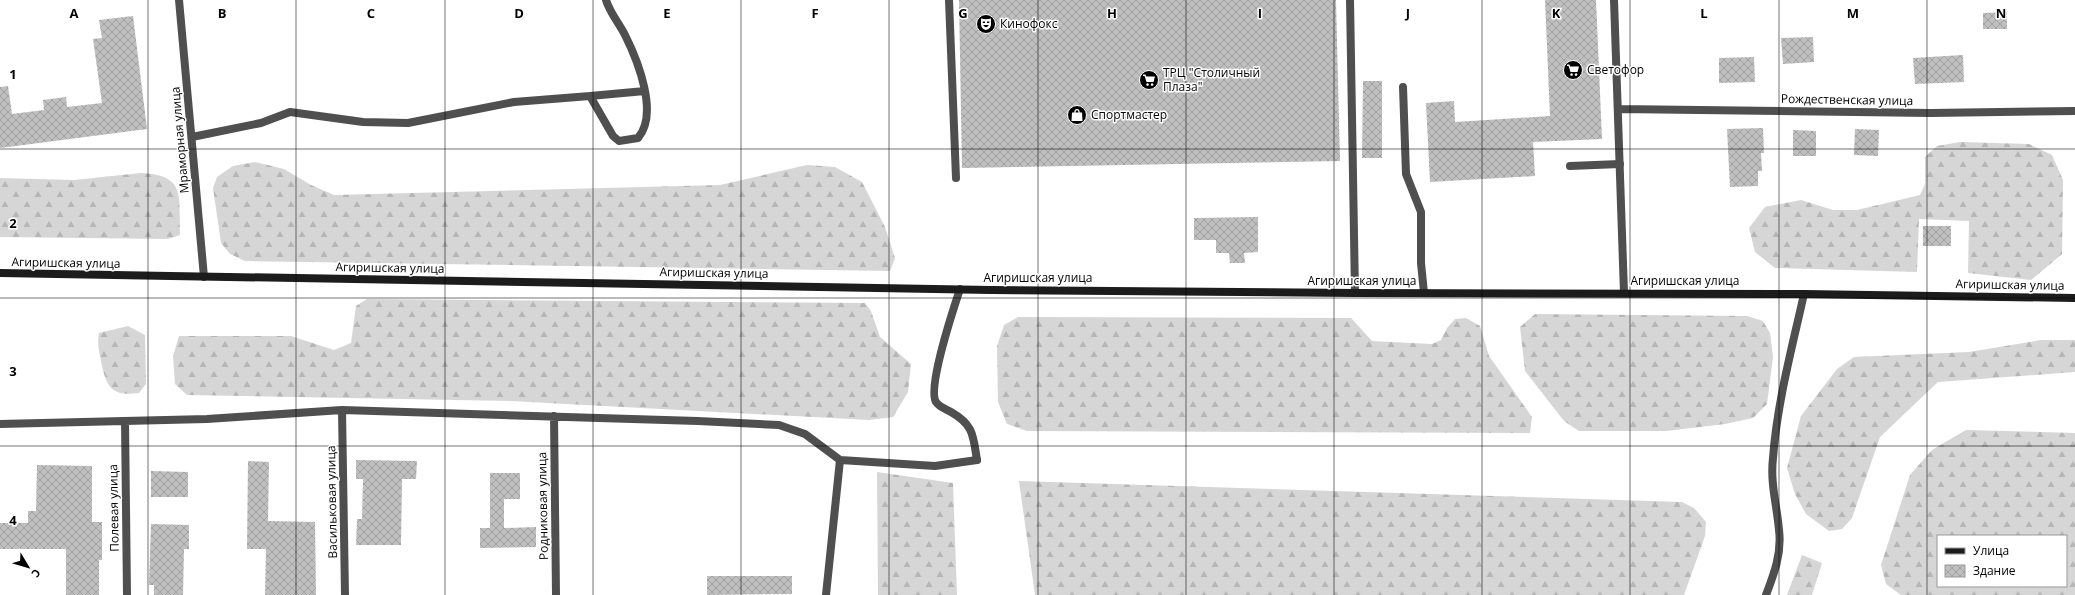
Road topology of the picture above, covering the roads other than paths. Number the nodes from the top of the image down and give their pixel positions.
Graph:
1 (179, 0) edge
2 (606, 0) edge
3 (949, 0) edge
4 (1350, 0) edge
5 (1614, 0) edge
6 (1403, 87) dead end
7 (645, 91) junction
8 (590, 96) junction
9 (1618, 109) junction
10 (2075, 111) edge
11 (192, 137) junction
12 (1620, 164) junction
13 (1570, 166) dead end
14 (956, 178) dead end
15 (0, 273) edge
16 (204, 277) junction
17 (960, 289) junction
18 (1355, 293) junction
19 (1424, 293) junction
20 (1624, 293) junction
21 (1804, 294) junction
22 (2075, 298) edge
23 (342, 410) junction
24 (554, 416) junction
25 (125, 421) junction
26 (0, 424) edge
27 (840, 460) junction
28 (127, 595) edge
29 (345, 595) edge
30 (556, 595) edge
31 (826, 595) edge
32 (1766, 595) edge

1 - 11 street, Мраморная улица
2 - 7 street
3 - 14 street
4 - 18 street
5 - 9 street
6 - 19 street
7 - 8 street
7 - 8 street
8 - 11 street
9 - 10 street, Рождественская улица
9 - 12 street
11 - 16 street, Мраморная улица
12 - 13 street
12 - 20 street
15 - 16 street, Агиришская улица
16 - 17 street, Агиришская улица
17 - 18 street, Агиришская улица
17 - 27 street
18 - 19 street, Агиришская улица
19 - 20 street, Агиришская улица
20 - 21 street, Агиришская улица
21 - 22 street, Агиришская улица
21 - 32 street
23 - 24 street
23 - 25 street
23 - 29 street, Васильковая улица
24 - 27 street
24 - 30 street, Родниковая улица
25 - 26 street
25 - 28 street, Полевая улица
27 - 31 street

